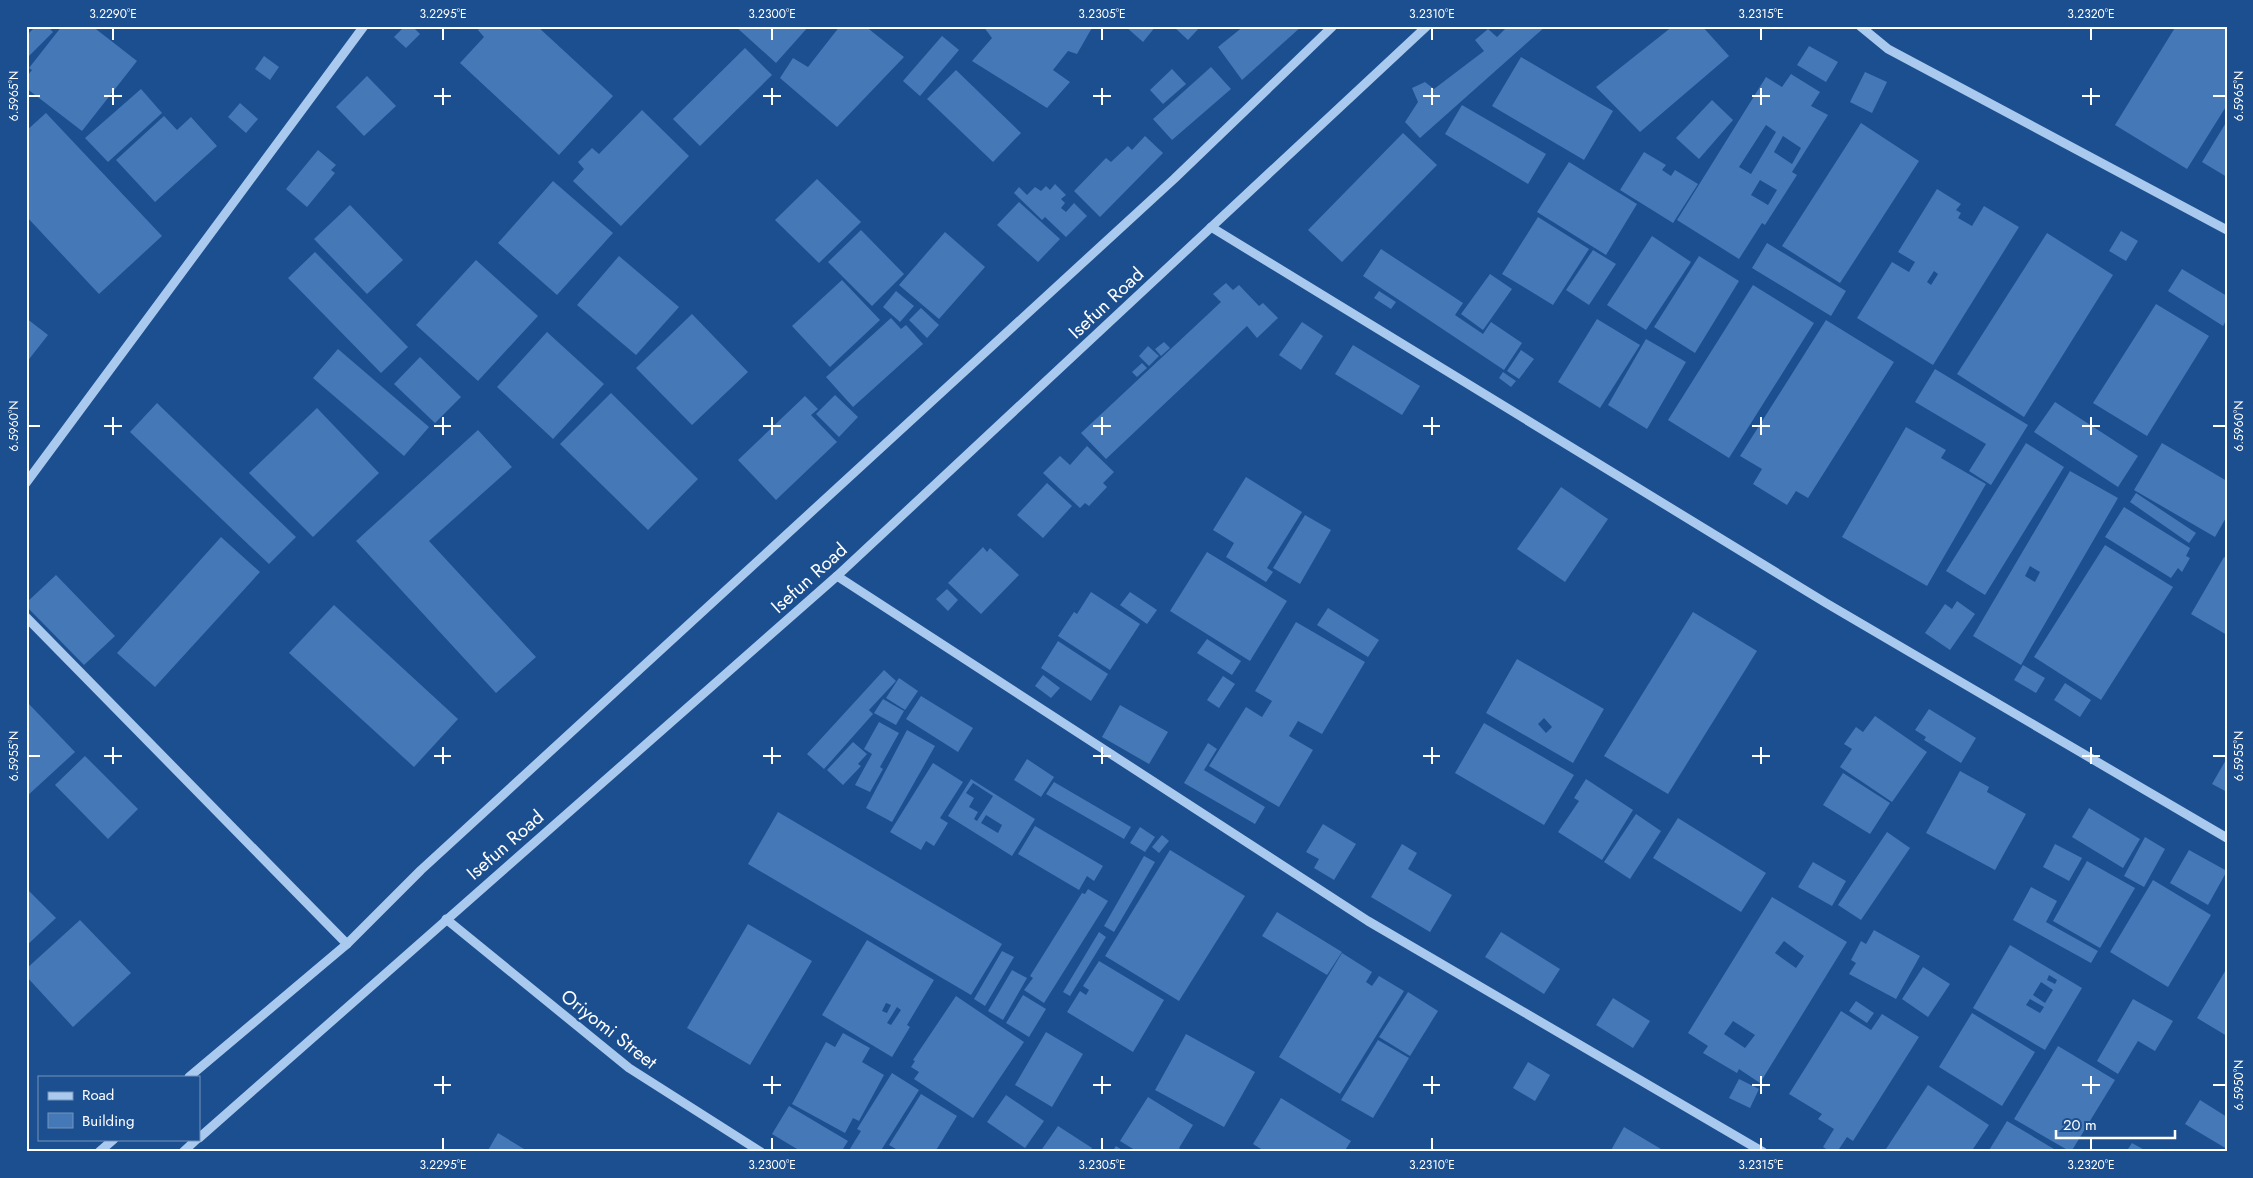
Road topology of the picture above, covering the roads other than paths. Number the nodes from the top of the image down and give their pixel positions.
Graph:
1 (364, 26) edge
2 (1333, 26) edge
3 (1427, 26) edge
4 (1860, 26) edge
5 (1211, 228) junction
6 (2227, 230) edge
7 (26, 483) edge
8 (837, 576) junction
9 (26, 617) edge
10 (2227, 838) edge
11 (446, 919) junction
12 (347, 944) junction
13 (190, 1076) edge
14 (200, 1137) edge
15 (113, 1140) edge
16 (197, 1140) edge
17 (99, 1152) edge
18 (183, 1152) edge
19 (761, 1152) edge
20 (1763, 1152) edge

1 - 7 street
2 - 12 street, Isefun Road
3 - 5 street, Isefun Road
4 - 6 street
5 - 8 street, Isefun Road
5 - 10 street
8 - 11 street, Isefun Road
8 - 20 street
9 - 12 street
11 - 14 street, Isefun Road
11 - 19 street, Oriyomi Street
12 - 13 street, Isefun Road
15 - 17 street
16 - 18 street, Isefun Road

